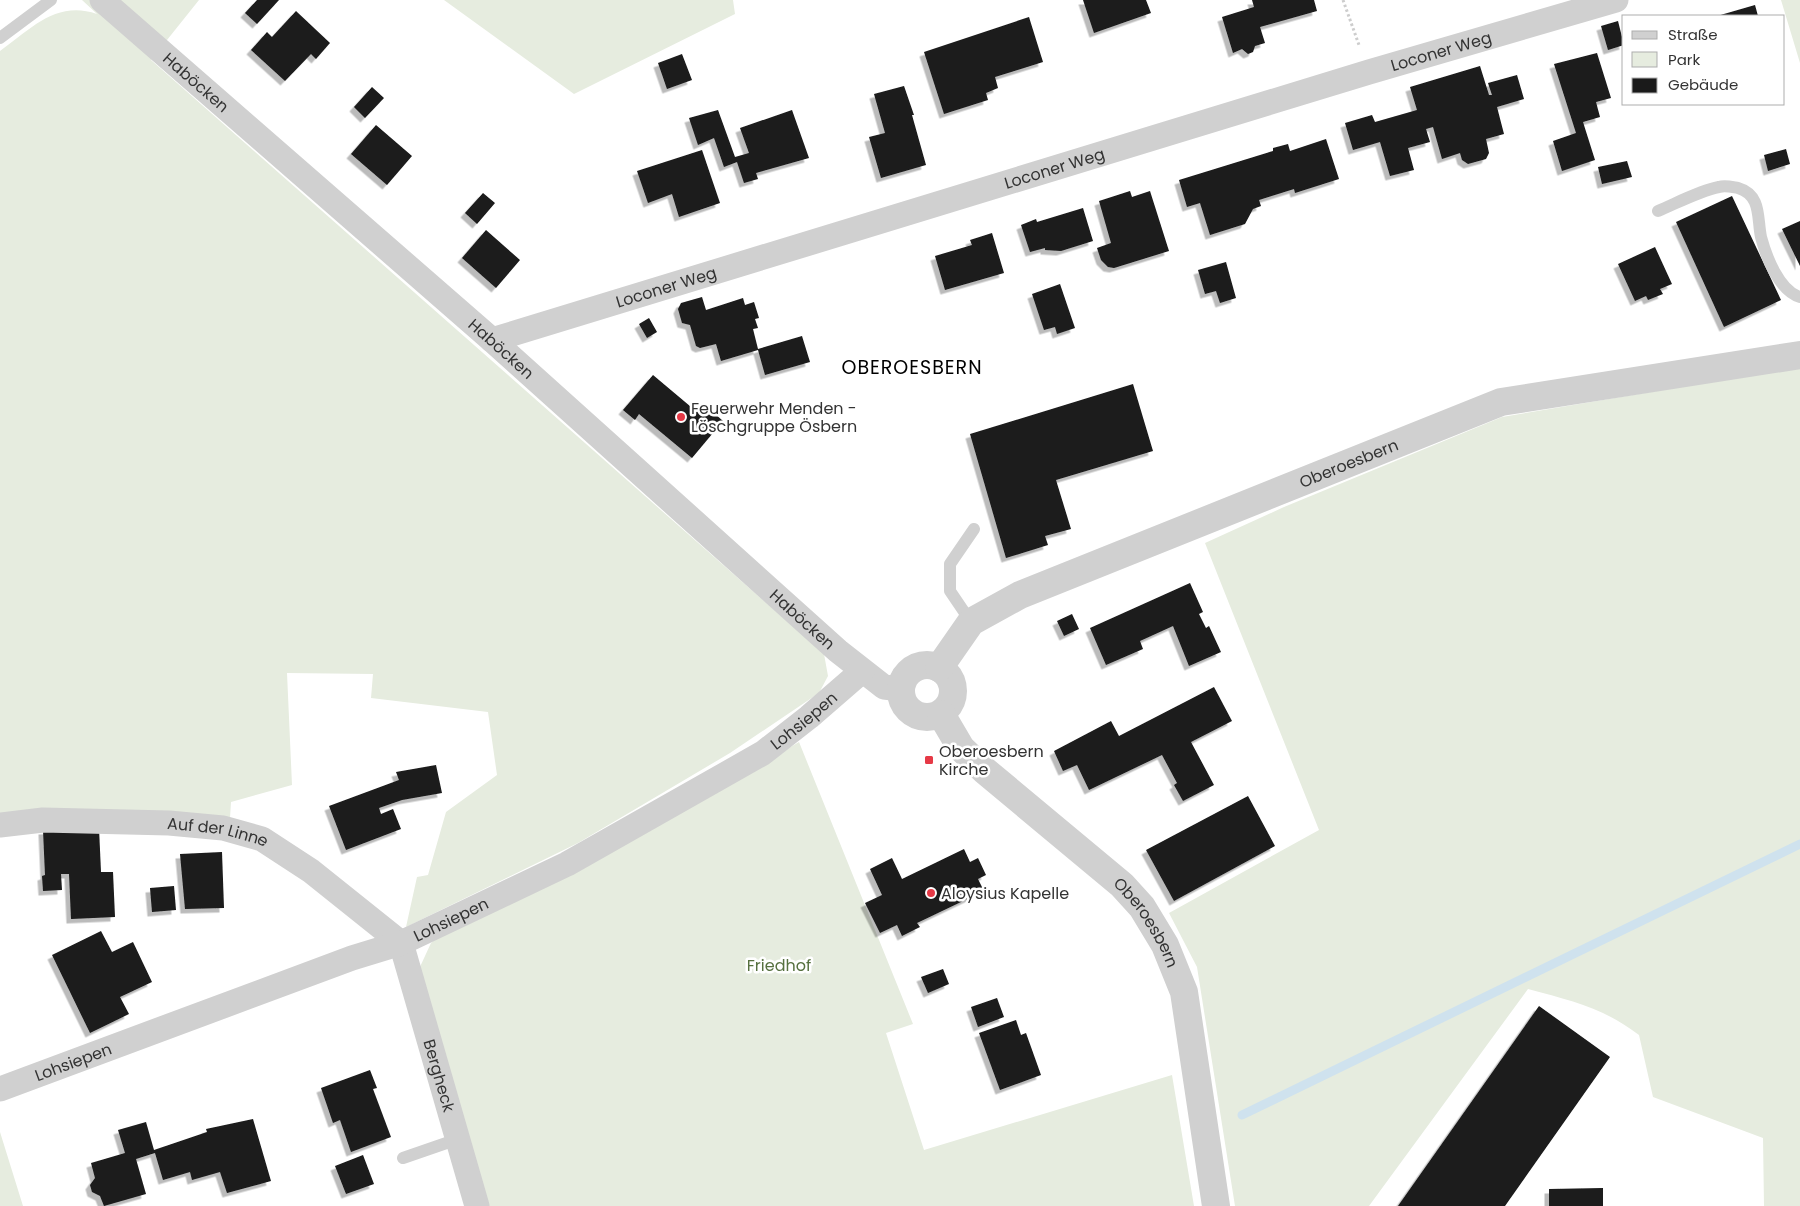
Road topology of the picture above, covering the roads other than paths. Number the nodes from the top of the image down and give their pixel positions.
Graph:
1 (51, 0) edge
2 (102, 0) edge
3 (1616, 0) edge
4 (0, 38) edge
5 (1658, 211) dead end
6 (1800, 297) edge
7 (492, 340) junction
8 (1800, 355) edge
9 (974, 529) dead end
10 (971, 622) junction
11 (939, 668) junction
12 (862, 671) junction
13 (901, 689) junction
14 (941, 714) junction
15 (0, 825) edge
16 (401, 943) junction
17 (0, 1090) edge
18 (458, 1140) junction
19 (403, 1158) dead end
20 (477, 1206) edge
21 (1216, 1206) edge

1 - 4 lane
2 - 7 street, Haböcken
3 - 7 street, Loconer Weg
5 - 6 lane
7 - 12 street, Haböcken
8 - 10 street, Oberoesbern
9 - 10 lane
10 - 11 street, Oberoesbern
11 - 13 street
11 - 14 street
12 - 13 street, Haböcken
12 - 16 street, Lohsiepen
13 - 14 street
14 - 21 street, Oberoesbern
15 - 16 street, Auf der Linne
16 - 17 street, Lohsiepen
16 - 18 street, Bergheck
18 - 19 lane
18 - 20 street, Bergheck

